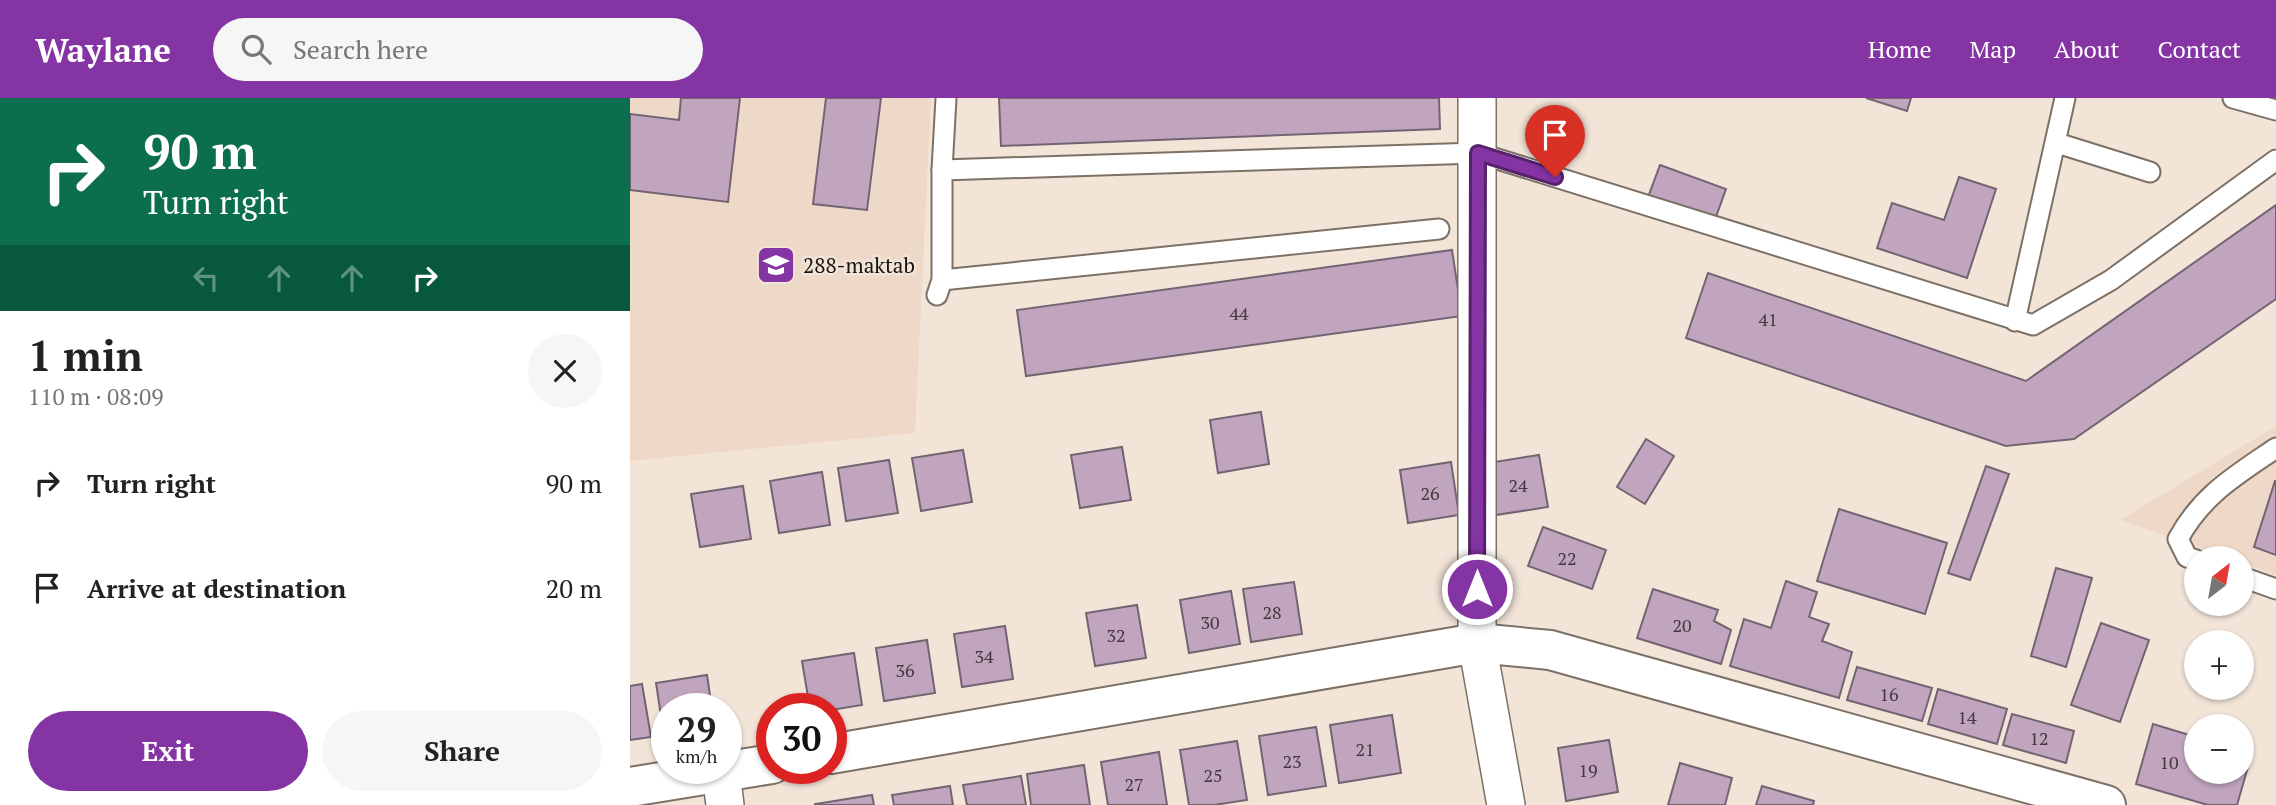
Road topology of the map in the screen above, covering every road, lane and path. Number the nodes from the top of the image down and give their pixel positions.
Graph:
1 (946, 98) edge
2 (1477, 98) edge
3 (2065, 98) edge
4 (2233, 98) edge
5 (2276, 110) edge
6 (2057, 143) junction
7 (1478, 153) junction
8 (2276, 160) edge
9 (942, 170) junction
10 (2150, 172) dead end
11 (1439, 229) dead end
12 (2015, 321) junction
13 (2276, 448) edge
14 (2184, 551) edge
15 (2254, 581) edge
16 (2276, 589) edge
17 (1477, 643) junction
18 (847, 751) edge
19 (756, 772) edge
20 (630, 787) edge
21 (723, 789) edge
22 (1506, 805) edge
23 (2106, 805) edge

1 - 9 lane
2 - 7 street
3 - 6 lane
4 - 5 lane
6 - 10 lane
6 - 12 lane
7 - 9 lane
7 - 12 lane
7 - 17 street
8 - 12 lane
9 - 11 lane
13 - 14 lane
15 - 16 lane
17 - 18 street
17 - 22 street
17 - 23 street
19 - 21 street
20 - 21 street

